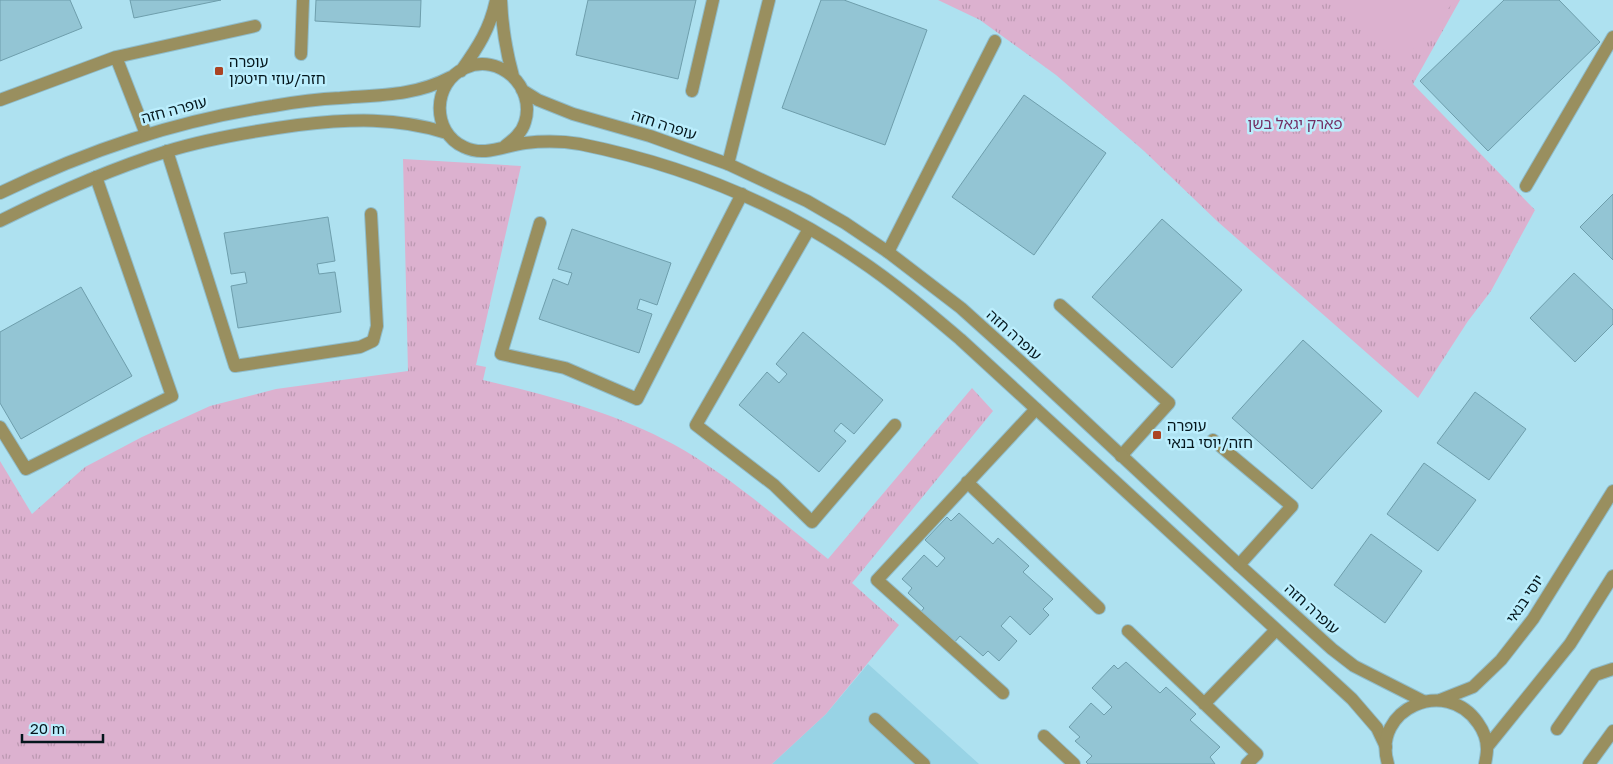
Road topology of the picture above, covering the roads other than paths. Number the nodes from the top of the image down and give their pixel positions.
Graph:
1 (303, 0) edge
2 (496, 0) edge
3 (501, 0) edge
4 (712, 0) edge
5 (769, 0) edge
6 (255, 26) dead end
7 (1613, 37) edge
8 (995, 41) dead end
9 (301, 54) dead end
10 (116, 57) junction
11 (456, 74) junction
12 (513, 76) junction
13 (522, 90) junction
14 (692, 91) dead end
15 (0, 100) edge
16 (447, 133) junction
17 (146, 134) junction
18 (505, 146) junction
19 (167, 151) junction
20 (728, 164) junction
21 (96, 177) junction
22 (1526, 186) dead end
23 (0, 193) edge
24 (742, 194) junction
25 (371, 214) dead end
26 (0, 221) edge
27 (540, 223) dead end
28 (809, 229) junction
29 (888, 252) junction
30 (1060, 305) dead end
31 (1036, 409) junction
32 (895, 425) dead end
33 (0, 427) edge
34 (1213, 440) dead end
35 (1121, 456) junction
36 (967, 482) junction
37 (1613, 491) edge
38 (1239, 565) junction
39 (1613, 576) edge
40 (1099, 608) dead end
41 (1276, 630) junction
42 (1128, 631) dead end
43 (1613, 669) edge
44 (1003, 693) dead end
45 (1440, 700) junction
46 (1423, 701) junction
47 (1204, 704) junction
48 (875, 719) dead end
49 (1557, 729) dead end
50 (1613, 731) edge
51 (1044, 736) dead end
52 (1487, 747) junction
53 (1386, 758) edge
54 (924, 764) edge
55 (1074, 764) edge
56 (1247, 764) edge
57 (1485, 764) edge
58 (1590, 764) edge

1 - 9 street
2 - 11 street
3 - 12 street
4 - 14 street
5 - 20 street
6 - 10 street
7 - 22 street
8 - 29 street
10 - 15 street
10 - 17 street
11 - 12 street
11 - 16 street
11 - 17 street, עופרה חזה
12 - 13 street
13 - 18 street
13 - 20 street, עופרה חזה
16 - 18 street
16 - 19 street
17 - 23 street, עופרה חזה
18 - 24 street
19 - 21 street
19 - 25 street
20 - 29 street, עופרה חזה
21 - 26 street
21 - 33 street
24 - 27 street
24 - 28 street
28 - 31 street
28 - 32 street
29 - 35 street, עופרה חזה
30 - 35 street
31 - 36 street
31 - 41 street
34 - 38 street
35 - 38 street, עופרה חזה
36 - 40 street
36 - 44 street
37 - 45 street, יוסי בנאי
38 - 46 street, עופרה חזה
39 - 52 street
41 - 47 street
41 - 53 street
42 - 47 street
43 - 49 street
45 - 46 street
45 - 52 street
46 - 53 street
47 - 56 street
48 - 54 street
50 - 58 street
51 - 55 street
52 - 57 street

